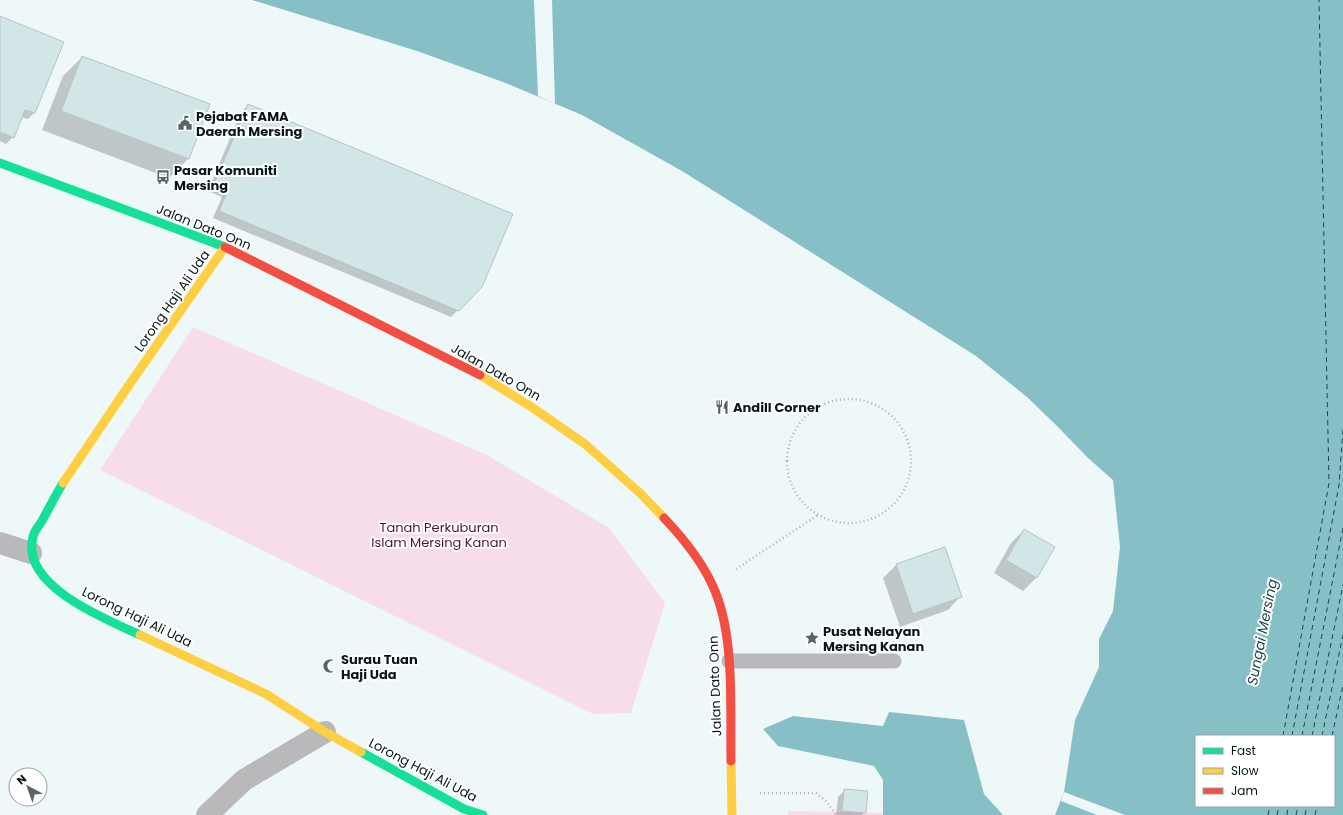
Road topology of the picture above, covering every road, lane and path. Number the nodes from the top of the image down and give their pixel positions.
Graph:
1 (0, 163) edge
2 (225, 247) junction
3 (818, 515) junction
4 (0, 543) edge
5 (31, 553) junction
6 (712, 585) junction
7 (729, 661) junction
8 (894, 661) dead end
9 (324, 732) junction
10 (731, 793) junction
11 (207, 815) edge
12 (484, 815) edge
13 (732, 815) edge
14 (836, 815) edge

1 - 2 main road, Jalan Dato Onn
2 - 5 main road, Lorong Haji Ali Uda
2 - 6 main road, Jalan Dato Onn
3 - 3 path
3 - 6 path
4 - 5 street
5 - 9 main road, Lorong Haji Ali Uda
6 - 7 main road, Jalan Dato Onn
7 - 8 lane
7 - 10 main road, Jalan Dato Onn
9 - 11 street
9 - 12 main road, Lorong Haji Ali Uda
10 - 13 main road, Jalan Dato Onn
10 - 14 path

